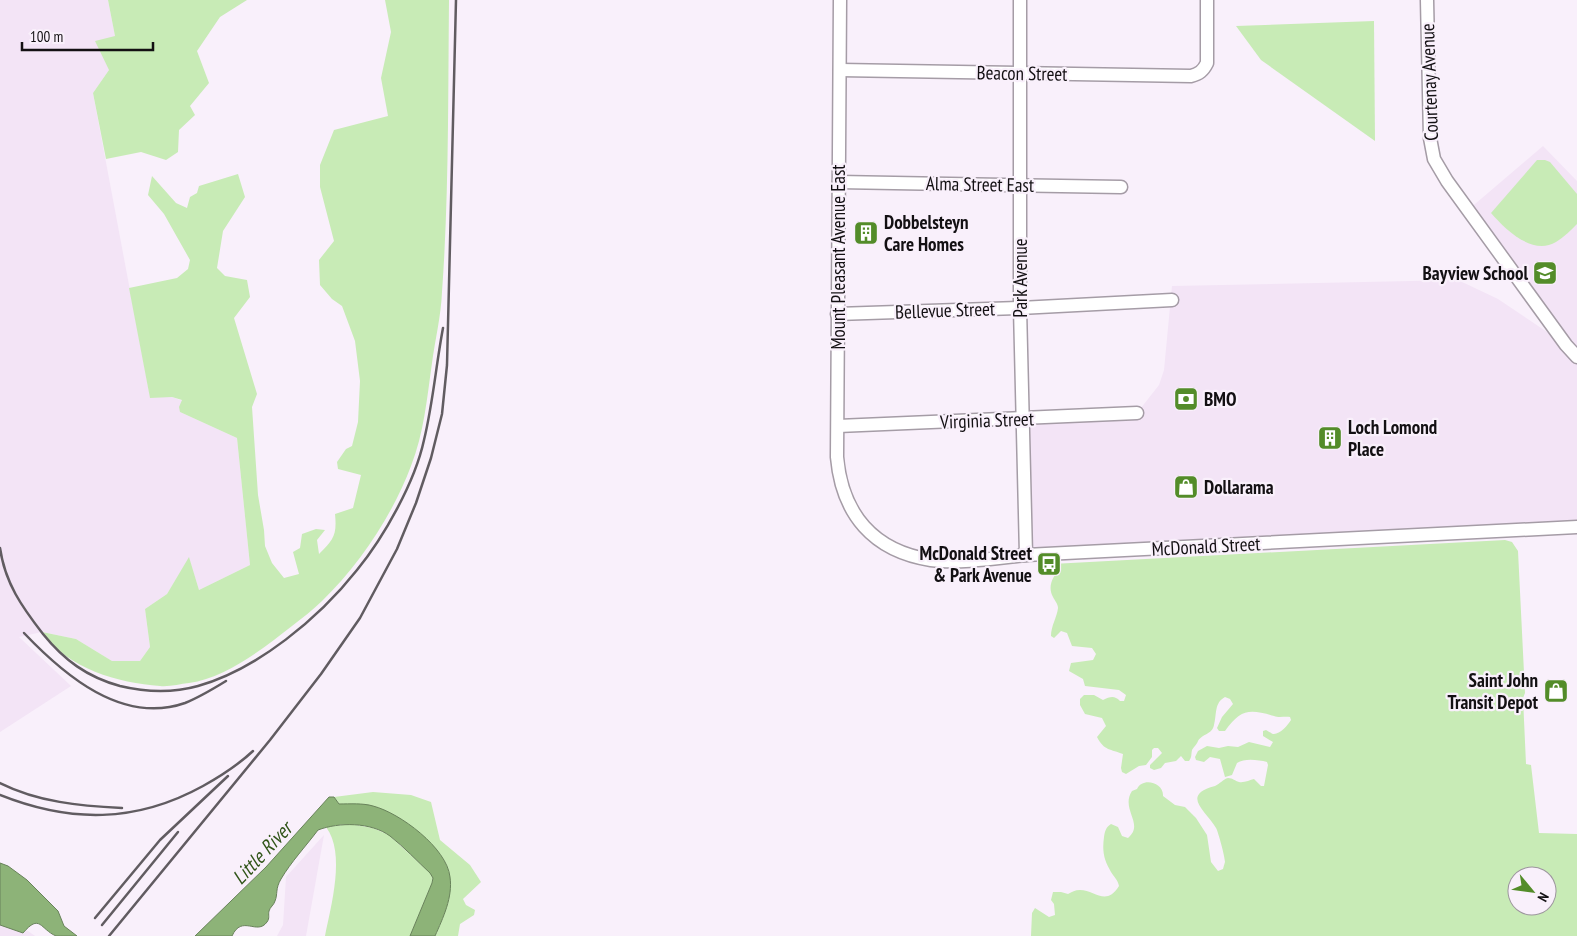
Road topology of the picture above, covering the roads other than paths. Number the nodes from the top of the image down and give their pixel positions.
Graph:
1 (840, 0) edge
2 (1020, 0) edge
3 (1207, 0) edge
4 (1426, 0) edge
5 (840, 70) junction
6 (1020, 72) junction
7 (839, 182) junction
8 (1020, 185) junction
9 (1122, 187) dead end
10 (1172, 300) dead end
11 (1020, 308) junction
12 (837, 314) junction
13 (1577, 357) edge
14 (1137, 413) dead end
15 (1022, 418) junction
16 (838, 426) junction
17 (853, 511) joint
18 (1577, 527) edge
19 (1026, 555) junction

1 - 5 street, Mount Pleasant Avenue East
2 - 6 street, Park Avenue
3 - 6 street, Beacon Street
4 - 13 street, Courtenay Avenue
5 - 6 street, Beacon Street
5 - 7 street, Mount Pleasant Avenue East
6 - 8 street, Park Avenue
7 - 8 street, Alma Street East
7 - 12 street, Mount Pleasant Avenue East
8 - 9 street, Alma Street East
8 - 11 street, Park Avenue
10 - 11 street, Bellevue Street
11 - 12 street, Bellevue Street
11 - 15 street, Park Avenue
12 - 16 street, Mount Pleasant Avenue East
14 - 15 street, Virginia Street
15 - 16 street, Virginia Street
15 - 19 street, Park Avenue
16 - 17 street, Mount Pleasant Avenue East
17 - 19 street, McDonald Street
18 - 19 street, McDonald Street

